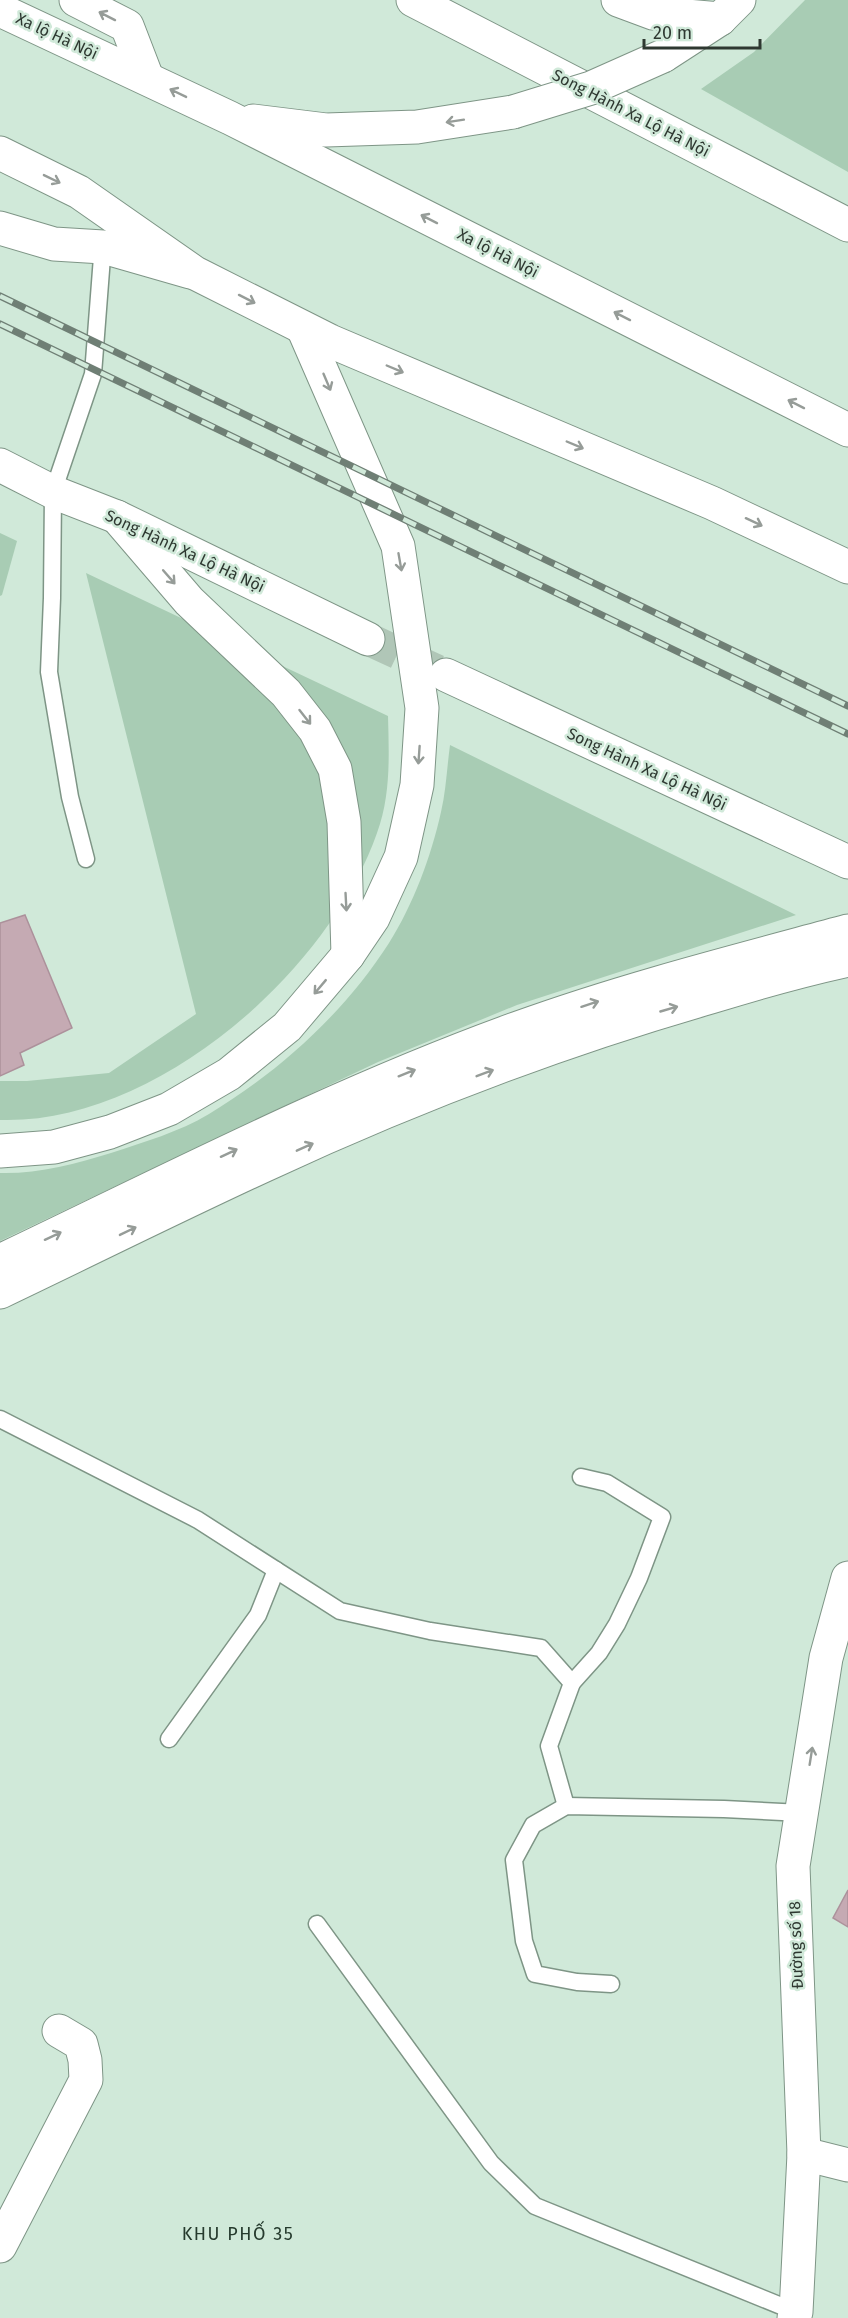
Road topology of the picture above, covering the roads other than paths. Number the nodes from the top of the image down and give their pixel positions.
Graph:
1 (75, 0) edge
2 (413, 0) edge
3 (618, 0) edge
4 (729, 9) edge
5 (0, 10) edge
6 (147, 78) junction
7 (230, 118) junction
8 (0, 153) edge
9 (107, 212) junction
10 (848, 225) edge
11 (0, 228) edge
12 (103, 247) junction
13 (195, 273) junction
14 (303, 328) junction
15 (848, 430) edge
16 (0, 465) edge
17 (53, 492) junction
18 (117, 517) junction
19 (848, 567) edge
20 (368, 639) tunnel mouth
21 (446, 675) tunnel mouth
22 (86, 859) dead end
23 (848, 862) edge
24 (848, 931) edge
25 (348, 955) junction
26 (848, 960) edge
27 (809, 968) junction
28 (848, 969) edge
29 (0, 1151) edge
30 (0, 1261) edge
31 (0, 1293) edge
32 (0, 1419) edge
33 (581, 1477) dead end
34 (276, 1570) junction
35 (848, 1578) edge
36 (572, 1683) junction
37 (169, 1739) dead end
38 (566, 1806) junction
39 (802, 1813) junction
40 (318, 1924) dead end
41 (610, 1984) dead end
42 (60, 2031) dead end
43 (804, 2154) junction
44 (848, 2165) edge
45 (0, 2246) edge
46 (795, 2315) edge

6 -> 1 main road
2 - 10 main road, Song Hành Xa Lộ Hà Nội
3 - 4 main road
4 -> 7 main road, bridge
5 - 6 main road, Xa lộ Hà Nội
7 -> 6 main road, Xa lộ Hà Nội
15 -> 7 main road, Xa lộ Hà Nội
8 -> 9 main road
9 - 12 lane
9 - 13 main road
11 - 12 main road
12 - 13 main road
12 - 17 lane
13 -> 14 main road
14 -> 19 main road
14 -> 25 main road
16 - 17 main road, Song Hành Xa Lộ Hà Nội
17 - 18 main road, Song Hành Xa Lộ Hà Nội
17 - 22 lane
18 - 20 main road, Song Hành Xa Lộ Hà Nội
18 -> 25 main road
21 - 23 main road, Song Hành Xa Lộ Hà Nội
30 -> 24 main road
25 -> 29 main road
26 - 27 main road
27 - 28 main road
31 -> 27 main road
32 - 34 lane
33 - 36 lane
34 - 36 lane
34 - 37 lane
39 -> 35 main road, Đường số 18
36 - 38 lane
38 - 39 lane
38 - 41 lane
39 - 43 main road, Đường số 18
40 - 46 lane
42 - 45 main road
43 - 44 main road
43 - 46 main road, Đường số 18

